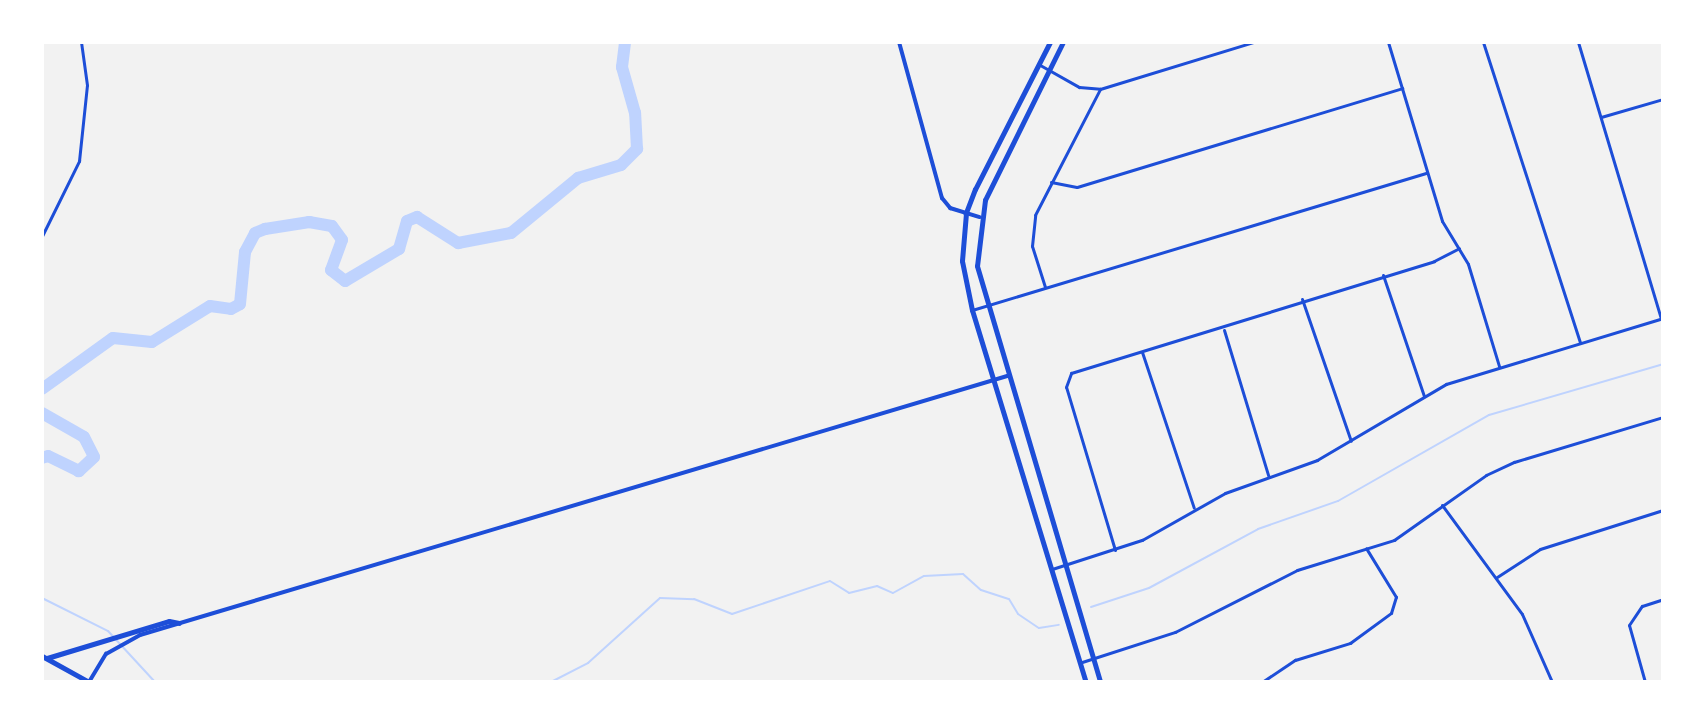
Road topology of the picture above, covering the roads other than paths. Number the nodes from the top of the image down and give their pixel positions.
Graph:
1 (81, 42) edge
2 (899, 42) edge
3 (1050, 42) edge
4 (1063, 42) edge
5 (1254, 42) edge
6 (1388, 42) edge
7 (1483, 42) edge
8 (1578, 42) edge
9 (1040, 65) junction
10 (1051, 73) junction
11 (1402, 88) junction
12 (1100, 89) junction
13 (1663, 99) edge
14 (1600, 117) junction
15 (1427, 173) junction
16 (1051, 182) junction
17 (966, 213) junction
18 (980, 217) junction
19 (42, 236) edge
20 (1459, 248) junction
21 (1383, 275) junction
22 (1046, 288) junction
23 (1302, 299) junction
24 (986, 305) junction
25 (972, 310) junction
26 (1662, 318) edge
27 (1223, 328) junction
28 (1580, 343) junction
29 (1142, 352) junction
30 (1499, 367) junction
31 (1007, 376) junction
32 (994, 380) junction
33 (1424, 396) junction
34 (1663, 417) edge
35 (1351, 441) junction
36 (1268, 475) junction
37 (1442, 505) junction
38 (1195, 509) junction
39 (1663, 510) edge
40 (1366, 548) junction
41 (1115, 550) junction
42 (1065, 565) junction
43 (1052, 569) junction
44 (1497, 577) junction
45 (1663, 599) edge
46 (179, 623) joint
47 (138, 633) junction
48 (44, 657) edge
49 (1093, 659) junction
50 (1080, 663) junction
51 (89, 682) edge
52 (1086, 682) edge
53 (1100, 682) edge
54 (1262, 682) edge
55 (1552, 682) edge
56 (1645, 682) edge

1 - 19 street
2 - 17 street
3 - 9 main road
4 - 10 main road
5 - 12 street
6 - 11 street
7 - 28 street
8 - 14 street
9 - 10 street
9 - 17 main road
10 - 12 street
10 - 18 main road
11 - 15 street
11 - 16 street
12 - 16 street
13 - 14 street
14 - 26 street
15 - 20 street
15 - 22 street
16 - 22 street
17 - 18 street
17 - 25 main road
18 - 24 main road
20 - 21 street
20 - 30 street
21 - 23 street
21 - 33 street
22 - 24 street
23 - 27 street
23 - 35 street
24 - 25 street
24 - 31 main road
25 - 32 main road
26 - 28 street
27 - 29 street
27 - 36 street
28 - 30 street
29 - 38 street
29 - 41 street
30 - 33 street
31 - 32 street
31 - 42 main road
32 - 43 main road
32 - 46 street
33 - 35 street
34 - 37 street
35 - 36 street
36 - 38 street
37 - 40 street
37 - 44 street
38 - 41 street
39 - 44 street
40 - 49 street
40 - 54 street
41 - 42 street
42 - 43 street
42 - 49 main road
43 - 50 main road
44 - 55 street
45 - 56 street
46 - 47 main road
47 - 48 main road
47 - 51 street
48 - 51 main road
49 - 50 street
49 - 53 main road
50 - 52 main road

